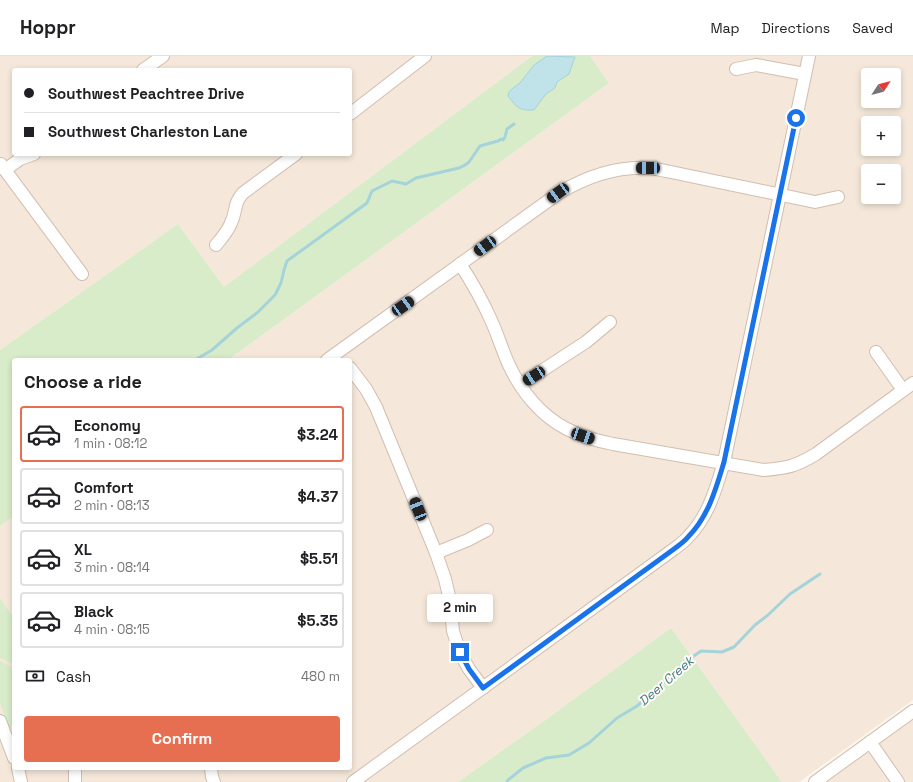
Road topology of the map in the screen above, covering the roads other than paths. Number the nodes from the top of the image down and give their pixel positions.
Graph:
1 (163, 56) edge
2 (425, 56) edge
3 (809, 56) edge
4 (146, 68) edge
5 (736, 69) dead end
6 (805, 74) junction
7 (352, 112) edge
8 (22, 156) edge
9 (293, 156) edge
10 (2, 166) edge
11 (780, 194) junction
12 (838, 197) dead end
13 (216, 245) dead end
14 (460, 264) junction
15 (82, 274) dead end
16 (610, 322) dead end
17 (876, 352) dead end
18 (341, 356) edge
19 (352, 371) edge
20 (520, 385) junction
21 (908, 386) edge
22 (724, 462) junction
23 (487, 530) dead end
24 (436, 553) junction
25 (483, 688) junction
26 (913, 711) edge
27 (0, 720) edge
28 (870, 742) junction
29 (12, 753) edge
30 (18, 770) edge
31 (75, 770) edge
32 (211, 770) edge
33 (21, 782) edge
34 (75, 782) edge
35 (214, 782) edge
36 (353, 782) edge
37 (815, 782) edge
38 (898, 782) edge

1 - 4 street
2 - 7 street
3 - 6 street
5 - 6 street
6 - 11 street
8 - 10 street
9 - 13 street
10 - 15 street
11 - 12 street
11 - 14 street
11 - 22 street
14 - 18 street
14 - 20 street
16 - 20 street
17 - 21 street
19 - 24 street
20 - 22 street
21 - 22 street
22 - 25 street
23 - 24 street
24 - 25 street
25 - 36 street
26 - 28 street
27 - 29 street
28 - 37 street
28 - 38 street
30 - 33 street
31 - 34 street
32 - 35 street

